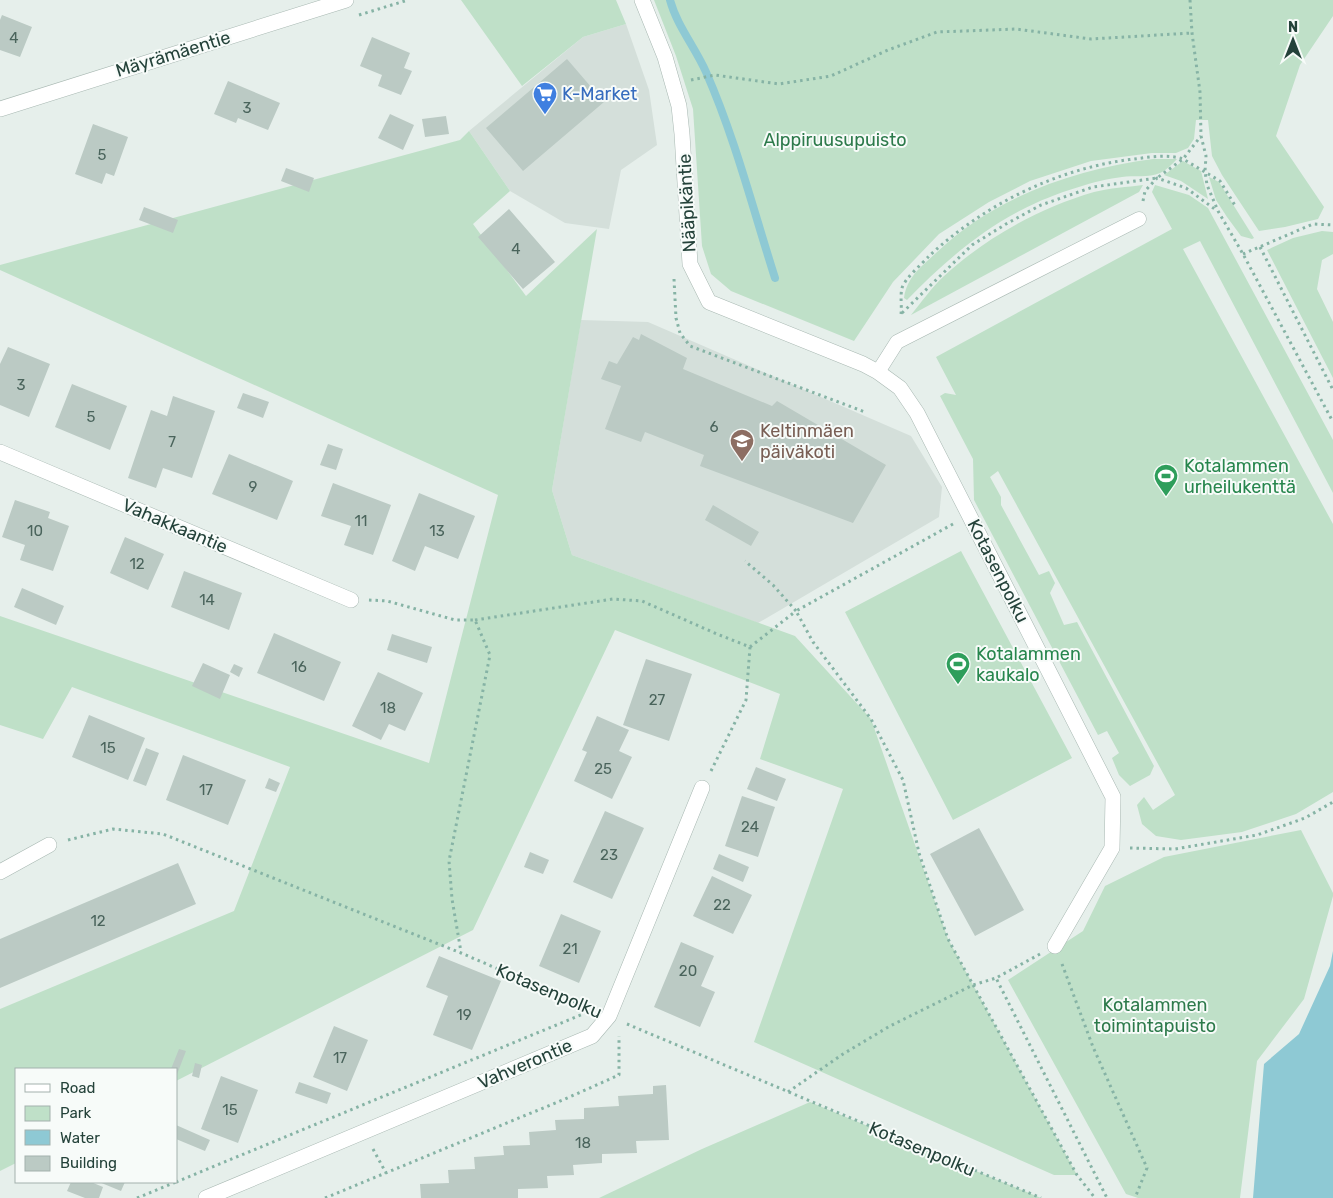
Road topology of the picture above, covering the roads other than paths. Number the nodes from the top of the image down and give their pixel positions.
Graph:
1 (346, 0) edge
2 (642, 0) edge
3 (0, 109) edge
4 (1139, 219) road end
5 (863, 364) joint
6 (878, 372) junction
7 (0, 452) edge
8 (350, 600) road end
9 (702, 788) road end
10 (48, 845) road end
11 (0, 872) edge
12 (1055, 946) road end
13 (206, 1198) edge

1 - 3 street, Mäyrämäentie
2 - 5 street, Nääpikäntie
4 - 6 lane
5 - 6 street, Kotasenpolku
6 - 12 street, Kotasenpolku
7 - 8 street, Vahakkaantie
9 - 13 street, Vahverontie
10 - 11 street

